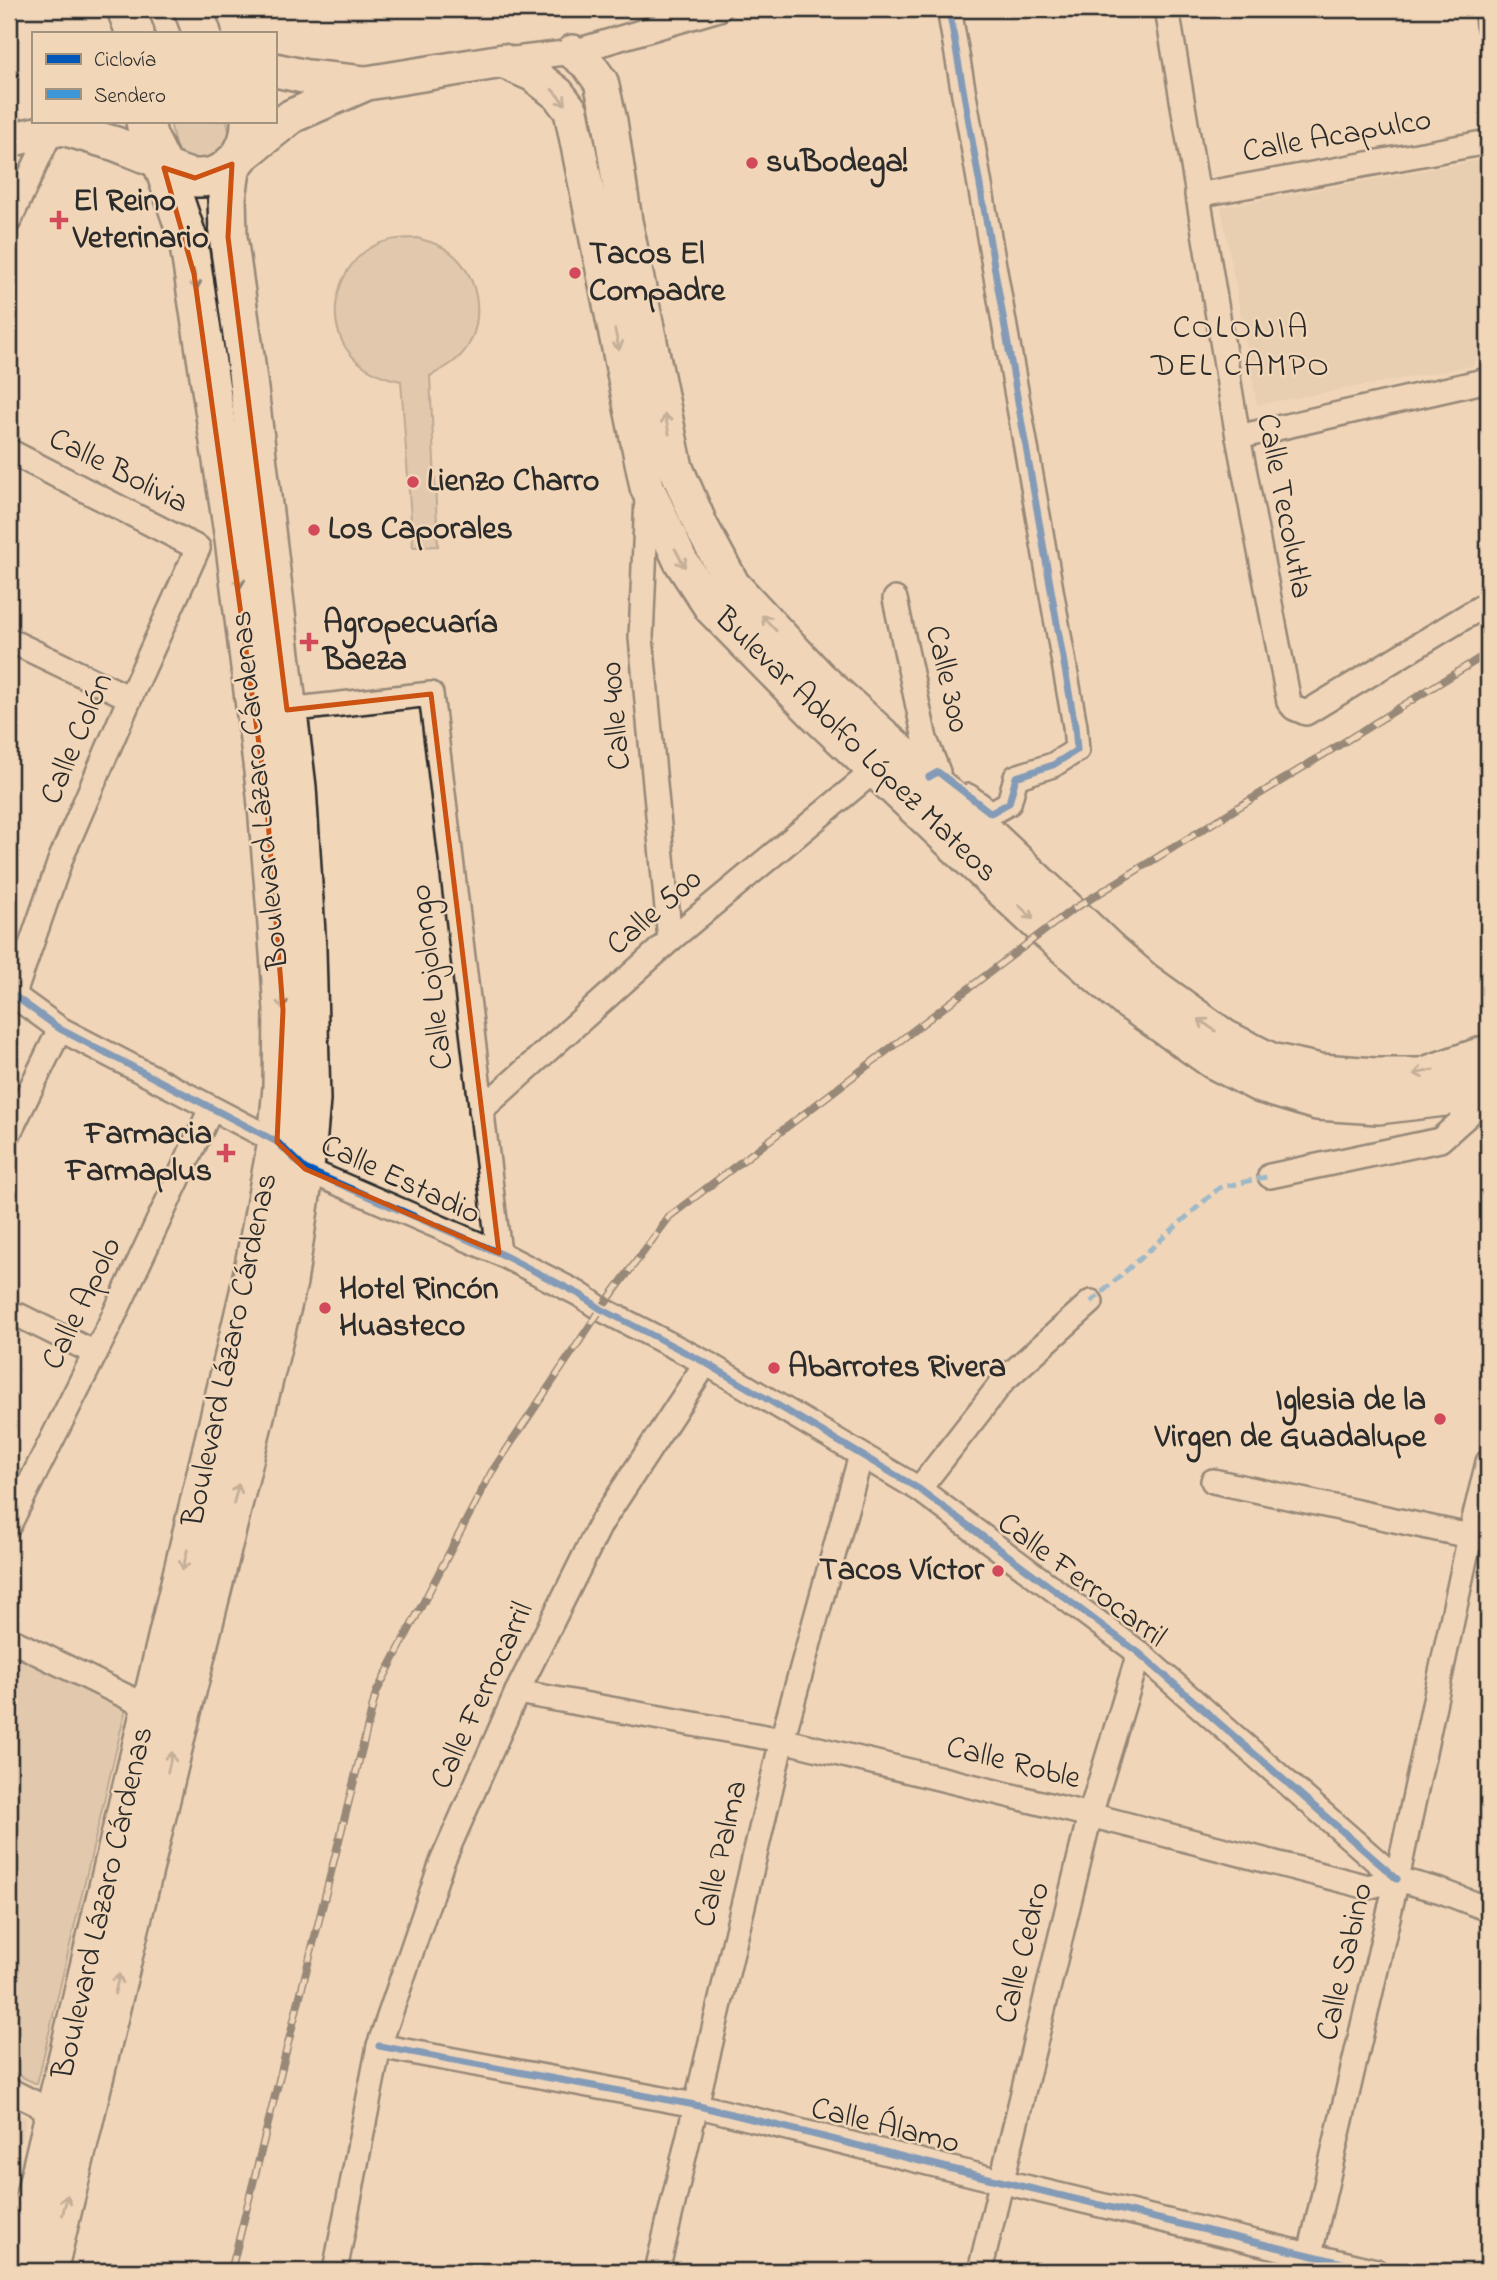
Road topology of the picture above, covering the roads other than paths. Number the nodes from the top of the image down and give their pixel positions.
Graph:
1 (109, 9) edge
2 (126, 9) edge
3 (193, 9) edge
4 (207, 9) edge
5 (713, 9) edge
6 (949, 9) edge
7 (1167, 9) edge
8 (1486, 9) edge
9 (1488, 25) edge
10 (118, 32) edge
11 (135, 32) edge
12 (202, 32) edge
13 (216, 32) edge
14 (573, 52) junction
15 (503, 61) junction
16 (276, 70) edge
17 (366, 83) junction
18 (145, 122) edge
19 (250, 122) edge
20 (63, 127) edge
21 (9, 139) edge
22 (1488, 142) edge
23 (237, 160) junction
24 (162, 165) junction
25 (1198, 195) junction
26 (9, 221) edge
27 (1488, 380) edge
28 (1238, 437) junction
29 (9, 452) edge
30 (648, 487) junction
31 (234, 539) junction
32 (198, 548) junction
33 (895, 599) dead end
34 (1488, 603) edge
35 (9, 640) edge
36 (130, 698) junction
37 (287, 710) junction
38 (875, 770) junction
39 (934, 775) junction
40 (670, 940) junction
41 (11, 993) edge
42 (60, 1029) junction
43 (1488, 1052) edge
44 (1487, 1086) edge
45 (211, 1109) junction
46 (481, 1110) junction
47 (9, 1133) edge
48 (277, 1142) junction
49 (305, 1169) junction
50 (1270, 1176) dead end
51 (499, 1253) junction
52 (1091, 1302) dead end
53 (20, 1316) dead end
54 (96, 1353) junction
55 (706, 1363) junction
56 (861, 1455) junction
57 (1488, 1462) edge
58 (1213, 1481) dead end
59 (919, 1489) junction
60 (9, 1525) edge
61 (1479, 1538) edge
62 (9, 1639) edge
63 (1139, 1653) junction
64 (517, 1692) junction
65 (150, 1708) junction
66 (782, 1740) junction
67 (1090, 1815) junction
68 (1397, 1879) junction
69 (1488, 1909) edge
70 (379, 2046) junction
71 (9, 2091) edge
72 (695, 2105) junction
73 (55, 2113) junction
74 (1000, 2181) junction
75 (1308, 2264) edge
76 (17, 2271) edge
77 (48, 2271) edge
78 (335, 2271) edge
79 (657, 2271) edge
80 (980, 2271) edge
81 (1376, 2271) edge

1 - 10 street
2 - 11 main road
3 - 12 main road
4 - 13 street
5 - 14 street
6 - 39 street
7 - 25 street, Calle Tecolutla
8 - 9 street
14 - 15 street
39 -> 14 main road, Bulevar Adolfo López Mateos
15 - 17 main road
15 -> 30 main road, Bulevar Adolfo López Mateos
16 - 17 main road
17 - 23 main road
18 - 24 main road, Boulevard Lázaro Cárdenas
19 - 23 main road, Boulevard Lázaro Cárdenas
20 - 21 main road
20 - 24 main road
20 - 26 street
22 - 25 street, Calle Acapulco
23 - 24 main road
23 - 37 main road, Boulevard Lázaro Cárdenas
24 -> 31 main road, Boulevard Lázaro Cárdenas
25 - 28 street, Calle Tecolutla
27 - 28 street
28 - 34 street, Calle Tecolutla
29 - 32 street, Calle Bolivia
30 -> 38 main road, Bulevar Adolfo López Mateos
30 - 40 street, Calle 400
31 - 32 street
31 -> 48 main road, Boulevard Lázaro Cárdenas
32 - 36 street, Calle Colón
33 - 39 street, Calle 300
35 - 36 street
36 - 41 street, Calle Colón
37 - 46 street, Calle Lojolongo
37 - 49 main road, Boulevard Lázaro Cárdenas
38 - 40 street, Calle 500
38 -> 44 main road, Bulevar Adolfo López Mateos
43 -> 39 main road, Bulevar Adolfo López Mateos
40 - 46 street, Calle 500
41 - 42 street, Calle Estadio
42 - 45 street, Calle Estadio
42 - 47 street
44 - 50 street
45 - 48 street, Calle Estadio
45 - 54 street, Calle Apolo
46 - 51 street, Calle Lojolongo
48 - 49 street, Calle Estadio
48 -> 65 main road, Boulevard Lázaro Cárdenas
49 - 51 street, Calle Estadio
77 -> 49 main road, Boulevard Lázaro Cárdenas
51 - 55 street, Calle Estadio
52 - 59 street
53 - 54 street
54 - 60 street, Calle Apolo
55 - 56 street, Calle Ferrocarril
55 - 64 street, Calle Ferrocarril
56 - 59 street, Calle Ferrocarril
56 - 66 street, Calle Palma
57 - 61 street, Calle Sabino
58 - 61 street
59 - 63 street, Calle Ferrocarril
61 - 68 street, Calle Sabino
62 - 65 street
63 - 67 street, Calle Cedro
63 - 68 street, Calle Ferrocarril
64 - 66 street, Calle Roble
64 - 70 street, Calle Ferrocarril
65 - 73 main road, Boulevard Lázaro Cárdenas
66 - 67 street, Calle Roble
66 - 72 street, Calle Palma
67 - 68 street, Calle Roble
67 - 74 street, Calle Cedro
68 - 69 street, Calle Roble
68 - 75 street, Calle Sabino
70 - 72 street, Calle Álamo
70 - 78 street, Calle Ferrocarril
71 - 73 street
72 - 74 street, Calle Álamo
72 - 79 street, Calle Palma
73 - 76 main road, Boulevard Lázaro Cárdenas
74 - 75 street, Calle Álamo
74 - 80 street, Calle Cedro
75 - 81 street, Calle Álamo

